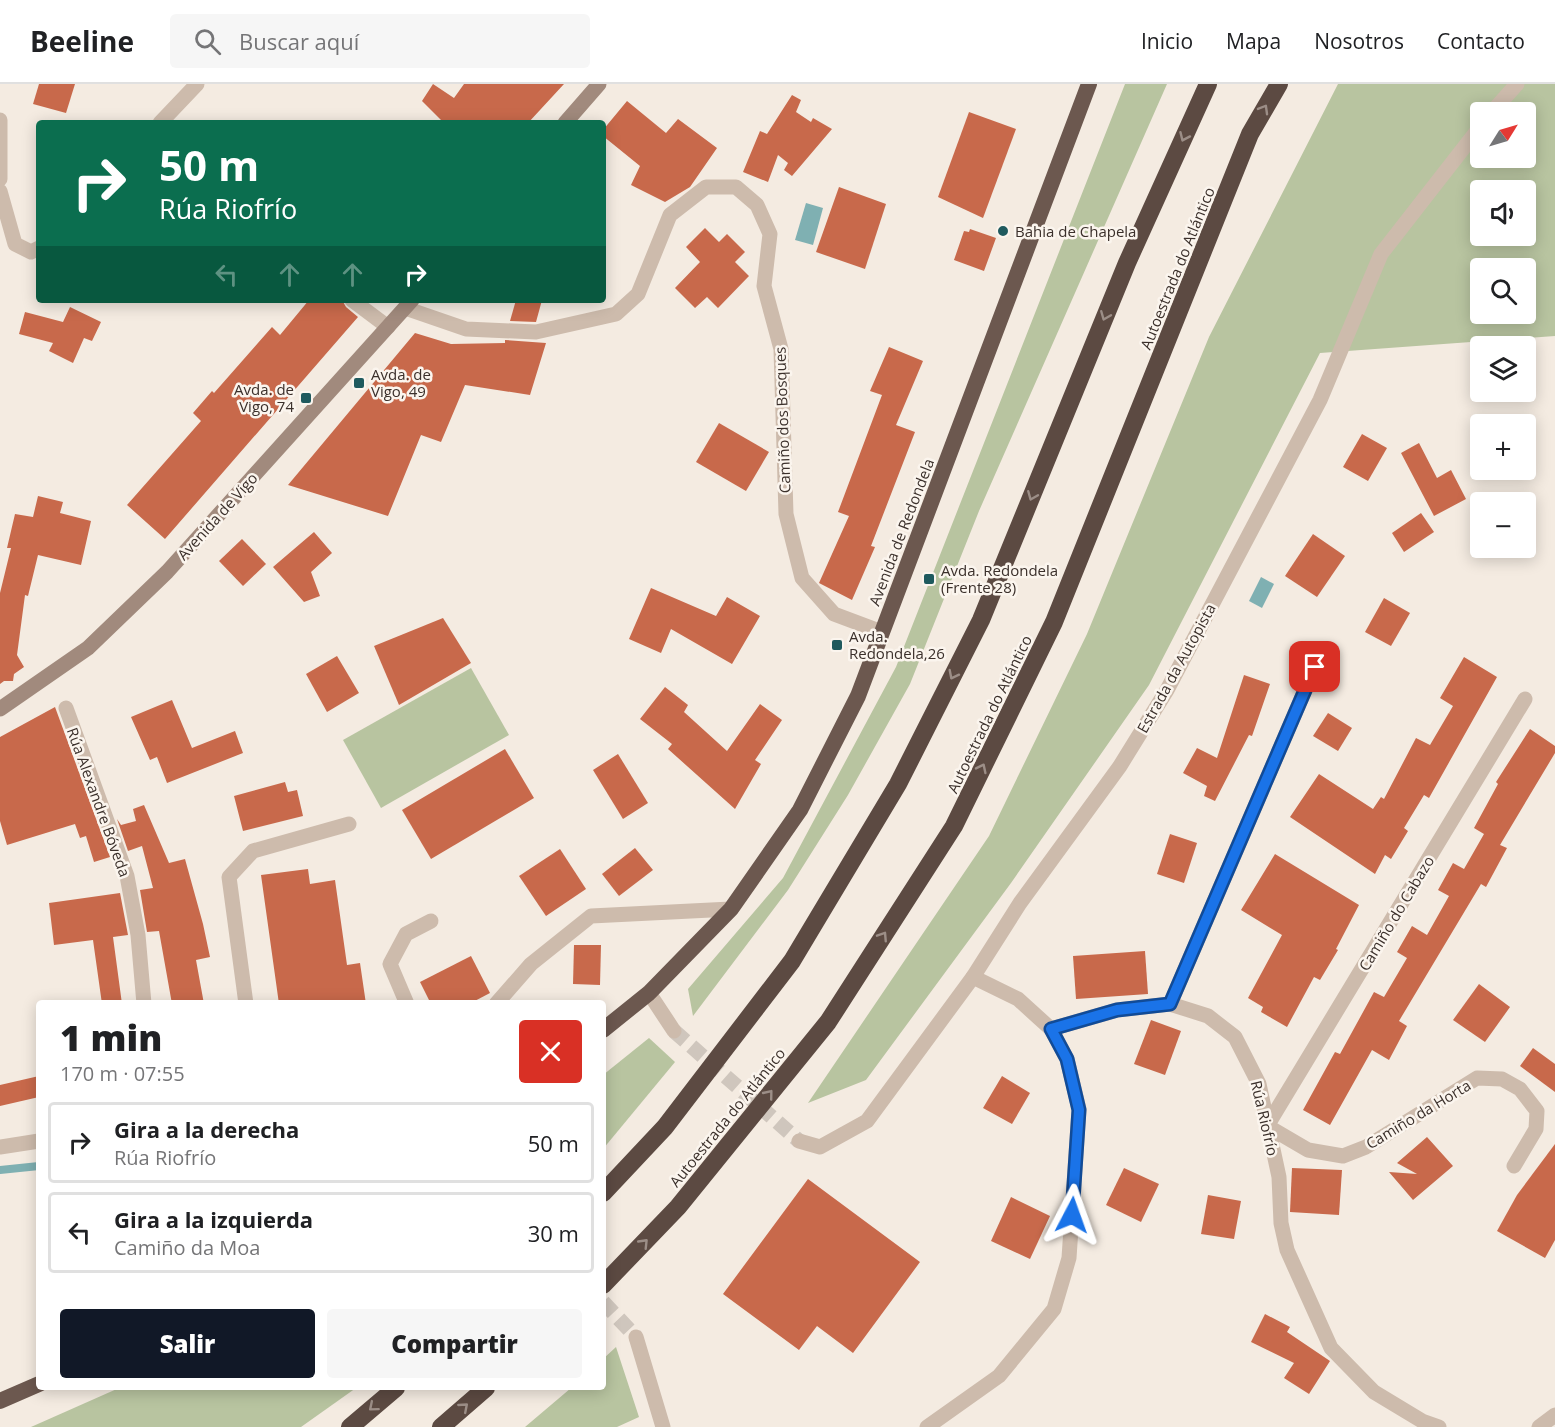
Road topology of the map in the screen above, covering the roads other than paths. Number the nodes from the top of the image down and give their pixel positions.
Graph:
1 (197, 84) edge
2 (599, 84) edge
3 (1089, 84) edge
4 (1208, 84) edge
5 (1279, 84) edge
6 (1516, 84) edge
7 (1501, 102) edge
8 (0, 120) edge
9 (163, 120) edge
10 (569, 120) edge
11 (1470, 140) edge
12 (0, 179) edge
13 (0, 191) edge
14 (36, 250) edge
15 (356, 303) edge
16 (408, 304) edge
17 (388, 327) junction
18 (882, 632) junction
19 (1315, 667) dead end
20 (1524, 699) dead end
21 (66, 708) dead end
22 (0, 709) edge
23 (349, 824) dead end
24 (731, 909) junction
25 (431, 921) dead end
26 (973, 977) junction
27 (649, 993) junction
28 (144, 1000) edge
29 (245, 1000) edge
30 (405, 1000) edge
31 (500, 1000) edge
32 (1170, 1004) junction
33 (606, 1028) edge
34 (1051, 1029) junction
35 (674, 1031) tunnel mouth
36 (1267, 1126) junction
37 (36, 1141) edge
38 (799, 1141) tunnel mouth
39 (0, 1147) edge
40 (1514, 1166) dead end
41 (606, 1190) edge
42 (606, 1282) edge
43 (636, 1337) tunnel mouth
44 (36, 1385) edge
45 (394, 1390) edge
46 (484, 1390) edge
47 (0, 1401) edge
48 (1555, 1415) edge
49 (350, 1427) edge
50 (441, 1427) edge
51 (663, 1427) edge
52 (927, 1427) edge
53 (1439, 1427) edge
54 (1539, 1427) edge

1 - 9 street
2 - 10 main road
3 - 18 highway, Avenida de Redondela
4 -> 41 highway
42 -> 5 highway, Autoestrada do Atlántico
6 - 7 street
8 - 12 street
11 - 26 street, Estrada da Autopista
13 - 14 street
15 - 17 street
16 - 17 main road, Avenida de Vigo
16 - 18 street, Camiño dos Bosques
17 - 22 main road, Avenida de Vigo
18 - 24 highway, Avenida de Redondela
19 - 32 street
20 - 36 street, Camiño do Cabazo
21 - 28 street, Rúa Alexandre Bóveda
23 - 29 street
24 - 27 highway, Avenida de Redondela
24 - 31 street
25 - 30 street
26 - 34 street
26 - 38 street, Estrada da Autopista
27 - 33 highway, Avenida de Redondela
27 - 35 street
32 - 34 street, Rúa Riofrío
32 - 36 street, Rúa Riofrío
34 - 52 street
36 - 40 street, Camiño da Horta
36 - 53 street, Rúa Riofrío
37 - 39 street
43 - 51 street
44 - 47 highway
45 -> 49 highway
50 -> 46 highway
48 - 54 street

